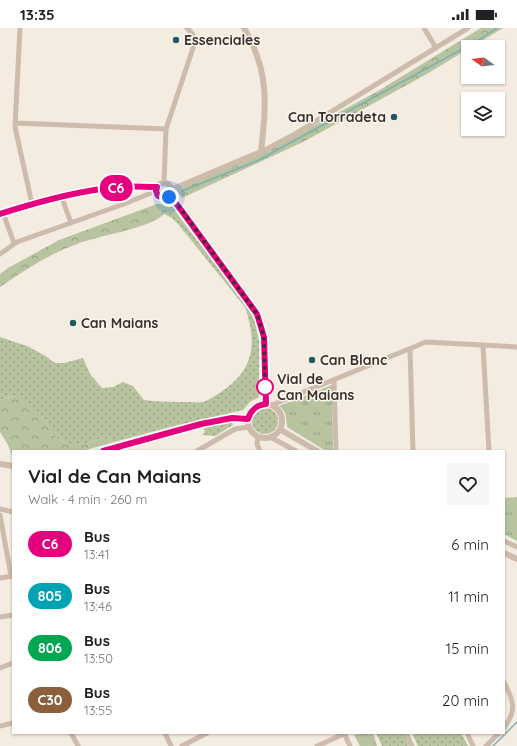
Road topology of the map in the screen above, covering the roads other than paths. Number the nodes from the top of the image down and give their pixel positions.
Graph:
1 (20, 28) edge
2 (187, 28) edge
3 (244, 28) edge
4 (424, 28) edge
5 (468, 28) edge
6 (436, 48) junction
7 (15, 123) junction
8 (166, 129) junction
9 (261, 152) junction
10 (164, 183) junction
11 (156, 189) junction
12 (172, 190) junction
13 (169, 197) junction
14 (62, 198) junction
15 (32, 204) junction
16 (2, 217) edge
17 (71, 223) junction
18 (14, 243) junction
19 (0, 254) edge
20 (483, 346) junction
21 (517, 347) edge
22 (410, 349) junction
23 (334, 381) junction
24 (269, 405) junction
25 (248, 419) junction
26 (249, 426) junction
27 (280, 430) junction
28 (258, 437) junction
29 (272, 438) junction
30 (107, 450) edge
31 (199, 450) edge
32 (260, 450) edge
33 (294, 450) edge
34 (315, 450) edge
35 (336, 450) edge
36 (413, 450) edge
37 (489, 450) edge
38 (0, 464) edge
39 (12, 466) edge
40 (0, 509) edge
41 (12, 512) edge
42 (0, 515) edge
43 (505, 541) edge
44 (517, 547) edge
45 (505, 553) edge
46 (517, 559) edge
47 (12, 576) edge
48 (0, 578) edge
49 (12, 615) edge
50 (0, 617) edge
51 (12, 663) edge
52 (0, 668) edge
53 (505, 684) edge
54 (12, 723) edge
55 (0, 726) edge
56 (505, 727) edge
57 (72, 734) edge
58 (165, 734) edge
59 (205, 734) edge
60 (344, 734) edge
61 (406, 734) edge
62 (467, 734) edge
63 (498, 734) edge
64 (78, 746) edge
65 (171, 746) edge
66 (182, 746) edge
67 (317, 746) edge
68 (350, 746) edge
69 (412, 746) edge
70 (473, 746) edge
71 (486, 746) edge

1 - 7 street
2 - 8 street
3 - 9 street
4 - 6 street
5 - 6 street
6 - 9 street
7 - 8 street
7 - 15 street
8 - 10 street
9 - 12 street
10 - 11 street
10 - 12 street
11 - 13 street
11 - 14 street
11 - 17 street
12 - 13 street
13 - 24 street
14 - 15 street
14 - 17 street
15 - 16 street
16 - 18 street
17 - 18 street
18 - 19 street
20 - 21 street
20 - 22 street
20 - 37 street
22 - 23 street
22 - 36 street
23 - 24 street
23 - 35 street
24 - 25 street
24 - 27 street
25 - 26 street
25 - 30 street
26 - 28 street
26 - 31 street
27 - 29 street
27 - 34 street
28 - 29 street
28 - 32 street
29 - 33 street
38 - 39 street
40 - 41 street
42 - 47 street
43 - 44 street
45 - 46 street
47 - 48 street
49 - 50 street
51 - 52 street
53 - 56 street
54 - 55 street
57 - 64 street
58 - 65 street
59 - 66 street
60 - 67 street
60 - 68 street
61 - 69 street
62 - 70 street
63 - 71 street

